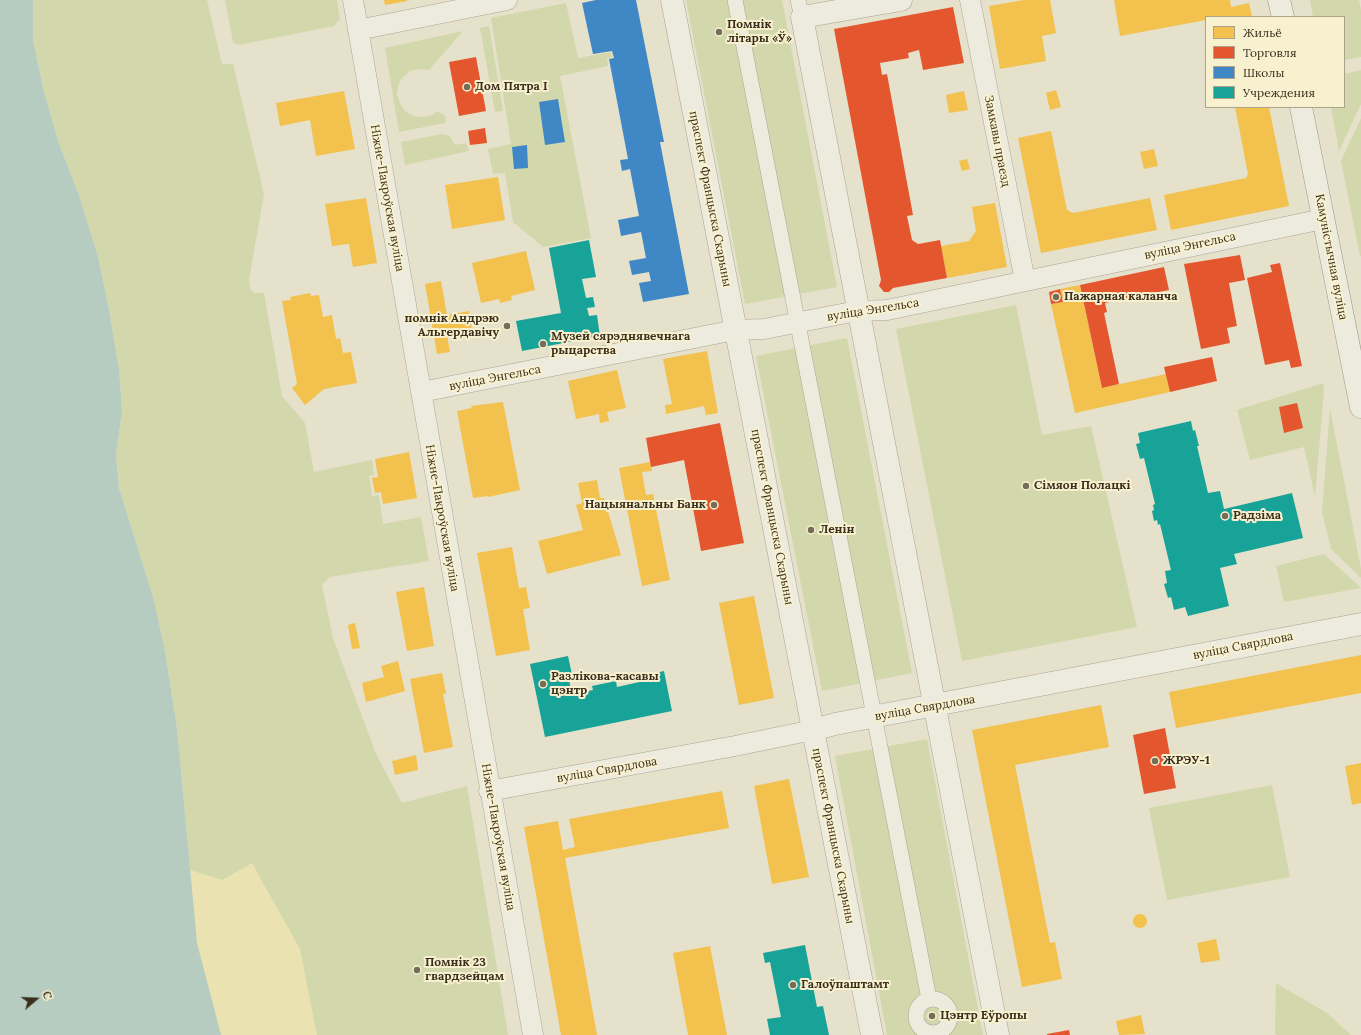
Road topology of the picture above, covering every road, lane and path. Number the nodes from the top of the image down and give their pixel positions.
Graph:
1 (352, 0) edge
2 (507, 0) edge
3 (672, 0) edge
4 (734, 0) edge
5 (901, 0) edge
6 (970, 0) edge
7 (1279, 0) edge
8 (800, 8) edge
9 (1283, 16) edge
10 (358, 30) junction
11 (1301, 108) edge
12 (1324, 219) junction
13 (1025, 281) junction
14 (857, 312) junction
15 (798, 322) junction
16 (735, 330) junction
17 (421, 392) junction
18 (1361, 407) edge
19 (1361, 624) edge
20 (935, 705) junction
21 (873, 717) junction
22 (813, 730) junction
23 (489, 791) junction
24 (929, 999) junction
25 (936, 1034) edge
26 (533, 1035) edge
27 (872, 1035) edge
28 (998, 1035) edge

1 - 10 street, Ніжне-Пакроўская вуліца
2 - 10 street
3 - 16 street, праспект Францыска Скарыны
4 - 15 street
5 - 8 street
6 - 13 street, Замкавы праезд
7 - 9 street
8 - 14 street
10 - 17 street, Ніжне-Пакроўская вуліца
11 - 12 street, Камуністычная вуліца
12 - 13 street, вуліца Энгельса
12 - 18 street, Камуністычная вуліца
13 - 14 street, вуліца Энгельса
14 - 15 street, вуліца Энгельса
14 - 20 street
15 - 16 street, вуліца Энгельса
15 - 21 street
16 - 17 street, вуліца Энгельса
16 - 22 street, праспект Францыска Скарыны
17 - 23 street, Ніжне-Пакроўская вуліца
19 - 20 street, вуліца Свярдлова
20 - 21 street, вуліца Свярдлова
20 - 28 street
21 - 22 street, вуліца Свярдлова
21 - 24 street
22 - 23 street, вуліца Свярдлова
22 - 27 street, праспект Францыска Скарыны
23 - 26 street, Ніжне-Пакроўская вуліца
24 - 25 street
24 - 25 street

